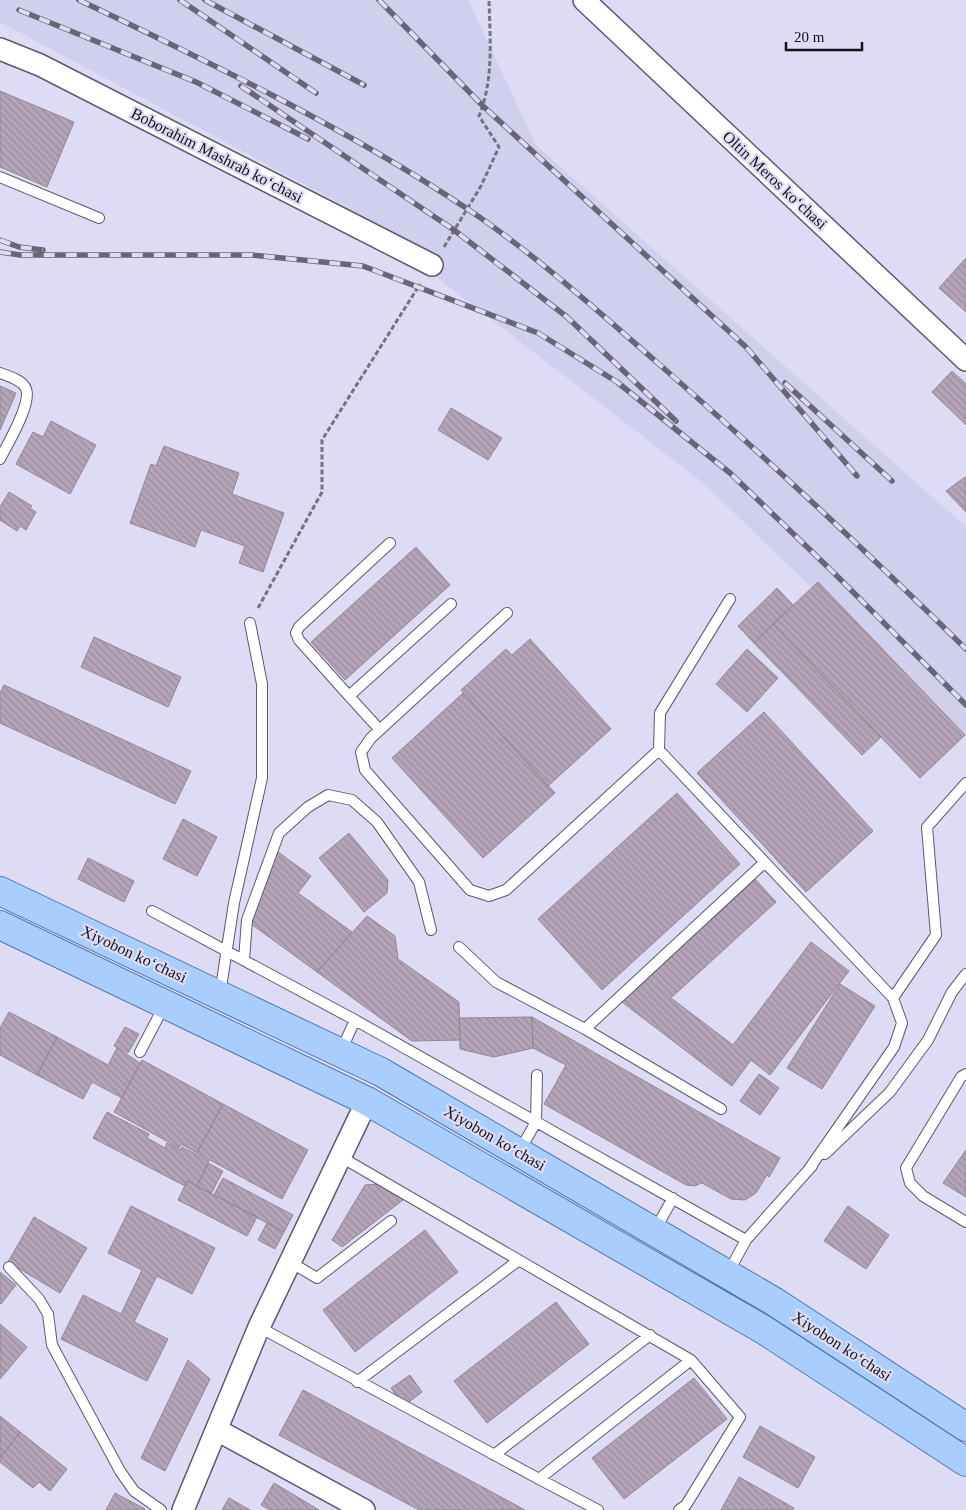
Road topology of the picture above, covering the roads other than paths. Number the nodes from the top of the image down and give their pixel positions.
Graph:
1 (584, 0) edge
2 (0, 50) edge
3 (0, 177) edge
4 (100, 218) dead end
5 (432, 265) road end
6 (966, 360) edge
7 (0, 373) edge
8 (0, 459) edge
9 (390, 543) dead end
10 (730, 599) dead end
11 (451, 604) dead end
12 (507, 613) dead end
13 (250, 623) road end
14 (349, 696) junction
15 (380, 730) junction
16 (659, 750) junction
17 (966, 783) edge
18 (764, 863) junction
19 (0, 891) edge
20 (152, 911) dead end
21 (0, 925) edge
22 (431, 930) dead end
23 (459, 947) dead end
24 (228, 951) junction
25 (244, 960) junction
26 (966, 974) edge
27 (220, 995) junction
28 (893, 998) junction
29 (165, 1003) junction
30 (355, 1020) junction
31 (585, 1029) junction
32 (140, 1052) dead end
33 (340, 1052) junction
34 (966, 1074) edge
35 (538, 1075) dead end
36 (367, 1101) junction
37 (721, 1109) dead end
38 (536, 1122) junction
39 (519, 1152) junction
40 (340, 1157) junction
41 (809, 1169) junction
42 (672, 1198) junction
43 (391, 1221) dead end
44 (966, 1222) edge
45 (654, 1231) junction
46 (746, 1240) junction
47 (519, 1260) junction
48 (290, 1262) junction
49 (9, 1267) dead end
50 (727, 1274) junction
51 (259, 1327) junction
52 (650, 1335) junction
53 (691, 1360) junction
54 (357, 1382) junction
55 (966, 1428) edge
56 (217, 1430) junction
57 (494, 1456) junction
58 (966, 1462) edge
59 (539, 1480) junction
60 (161, 1510) edge
61 (183, 1510) edge
62 (364, 1510) edge
63 (598, 1510) edge
64 (679, 1510) edge

1 - 6 street, Oltin Meros koʻchasi
2 - 5 street, Boborahim Mashrab koʻchasi
3 - 4 lane
7 - 8 lane
9 - 14 lane
10 - 16 lane
11 - 14 lane
12 - 15 lane
13 - 24 lane
14 - 15 lane
15 - 16 lane
16 - 18 lane
17 - 28 lane
18 - 28 lane
18 - 31 lane
19 - 27 main road, Xiyobon koʻchasi
20 - 24 lane
21 - 29 main road, Xiyobon koʻchasi
22 - 25 lane
23 - 31 lane
24 - 25 lane
24 - 27 lane
25 - 30 lane
26 - 41 lane
27 - 33 main road, Xiyobon koʻchasi
28 - 41 lane
29 - 32 lane
29 - 36 main road, Xiyobon koʻchasi
30 - 33 lane
30 - 38 lane
31 - 37 lane
33 - 39 main road, Xiyobon koʻchasi
34 - 44 lane
35 - 38 lane
36 - 40 street
36 - 58 main road, Xiyobon koʻchasi
38 - 39 lane
38 - 42 lane
39 - 45 main road, Xiyobon koʻchasi
40 - 47 lane
40 - 48 street
41 - 46 lane
42 - 45 lane
42 - 46 lane
43 - 48 lane
45 - 50 main road, Xiyobon koʻchasi
46 - 50 lane
47 - 52 lane
47 - 54 lane
48 - 51 street
49 - 60 lane
50 - 55 main road, Xiyobon koʻchasi
51 - 54 lane
51 - 56 street
52 - 53 lane
52 - 57 lane
53 - 59 lane
53 - 64 lane
54 - 57 lane
56 - 61 street
56 - 62 street
57 - 59 lane
59 - 63 lane

